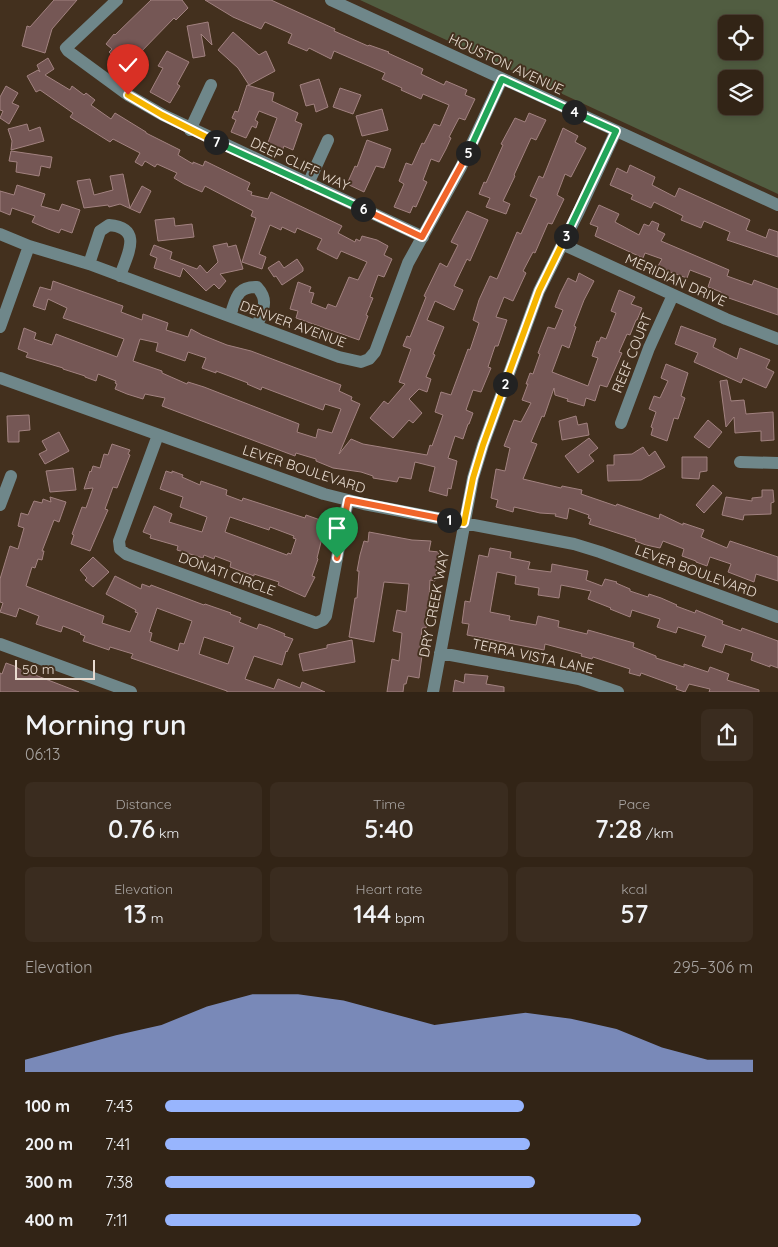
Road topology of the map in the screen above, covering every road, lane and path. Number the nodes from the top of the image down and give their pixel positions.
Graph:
1 (117, 0) edge
2 (331, 0) edge
3 (502, 79) junction
4 (211, 85) dead end
5 (190, 130) junction
6 (616, 131) junction
7 (328, 140) dead end
8 (308, 184) junction
9 (778, 205) edge
10 (0, 234) edge
11 (422, 237) junction
12 (562, 244) junction
13 (29, 246) junction
14 (88, 264) junction
15 (120, 276) junction
16 (673, 295) junction
17 (230, 316) junction
18 (257, 326) junction
19 (0, 327) edge
20 (778, 339) edge
21 (0, 378) edge
22 (621, 423) dead end
23 (158, 435) junction
24 (740, 462) dead end
25 (778, 462) edge
26 (11, 476) dead end
27 (348, 500) junction
28 (0, 505) edge
29 (464, 523) junction
30 (778, 616) edge
31 (0, 644) edge
32 (440, 653) junction
33 (131, 692) edge
34 (433, 692) edge
35 (618, 692) edge

1 - 5 street, DEEP CLIFF WAY
2 - 3 street, HOUSTON AVENUE
3 - 6 street, HOUSTON AVENUE
3 - 11 street, DENVER AVENUE
4 - 5 street
5 - 8 street, DEEP CLIFF WAY
6 - 9 street, HOUSTON AVENUE
6 - 12 street, DRY CREEK WAY
7 - 8 street
8 - 11 street, DEEP CLIFF WAY
10 - 13 street, DENVER AVENUE
11 - 18 street, DENVER AVENUE
12 - 16 street, MERIDIAN DRIVE
12 - 29 street, DRY CREEK WAY
13 - 14 street, DENVER AVENUE
13 - 19 street
14 - 15 street, DENVER AVENUE
14 - 15 street
15 - 17 street, DENVER AVENUE
16 - 20 street, MERIDIAN DRIVE
16 - 22 street, REEF COURT
17 - 18 street, DENVER AVENUE
17 - 18 street
21 - 23 street, LEVER BOULEVARD
23 - 27 street, LEVER BOULEVARD
23 - 27 street, DONATI CIRCLE
24 - 25 street
26 - 28 street
27 - 29 street, LEVER BOULEVARD
29 - 30 street, LEVER BOULEVARD
29 - 32 street, DRY CREEK WAY
31 - 33 street
32 - 34 street, DRY CREEK WAY
32 - 35 street, TERRA VISTA LANE

